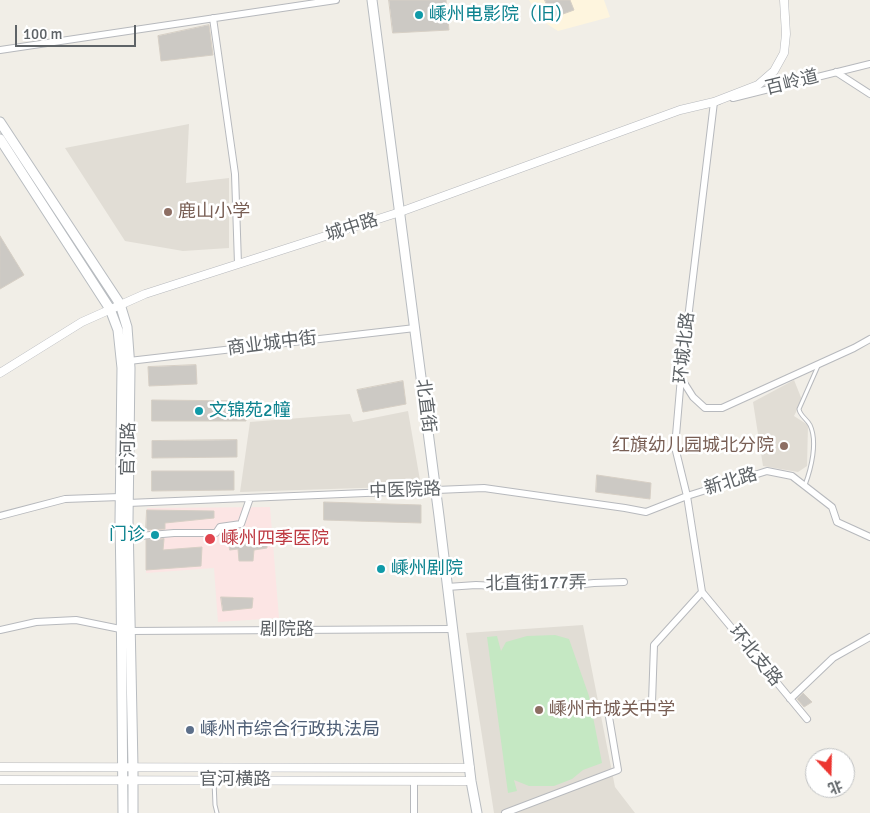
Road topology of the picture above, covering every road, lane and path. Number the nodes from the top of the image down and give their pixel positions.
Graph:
1 (336, 0) edge
2 (372, 0) edge
3 (784, 0) edge
4 (213, 18) junction
5 (0, 50) edge
6 (870, 64) edge
7 (836, 72) junction
8 (870, 94) edge
9 (714, 102) junction
10 (0, 122) edge
11 (0, 140) edge
12 (400, 212) junction
13 (238, 264) junction
14 (120, 304) junction
15 (110, 309) junction
16 (415, 328) junction
17 (870, 339) edge
18 (129, 361) junction
19 (819, 364) junction
20 (0, 373) edge
21 (681, 377) junction
22 (805, 486) junction
23 (435, 490) junction
24 (688, 496) junction
25 (250, 498) junction
26 (124, 500) junction
27 (0, 516) edge
28 (128, 537) junction
29 (870, 537) edge
30 (624, 582) dead end
31 (447, 587) junction
32 (702, 592) junction
33 (452, 629) junction
34 (0, 630) edge
35 (126, 630) junction
36 (870, 637) edge
37 (790, 699) junction
38 (807, 719) dead end
39 (0, 767) edge
40 (122, 767) junction
41 (133, 767) junction
42 (470, 768) junction
43 (0, 780) edge
44 (122, 780) junction
45 (133, 780) junction
46 (214, 780) junction
47 (414, 780) junction
48 (471, 781) junction
49 (123, 813) edge
50 (133, 813) edge
51 (217, 813) edge
52 (414, 813) edge
53 (477, 813) edge
54 (504, 813) edge

1 - 4 street
2 - 12 main road, 北直街
3 - 9 street, 城中路
4 - 5 street
4 - 13 street
6 - 7 street, 百岭道
7 - 8 street
7 - 9 street, 百岭道
9 - 12 street, 城中路
9 - 21 street, 环城北路
10 - 14 main road, 官河路
11 - 15 main road, 官河路
12 - 13 street, 城中路
12 - 16 main road, 北直街
13 - 14 street, 城中路
14 - 15 street, 城中路
14 - 18 main road, 官河路
15 - 20 street, 城中路
15 - 26 main road, 官河路
16 - 18 street, 商业城中街
16 - 23 main road, 北直街
17 - 19 street
18 - 26 main road, 官河路
19 - 21 street
19 - 22 lane
21 - 24 street, 环城北路
22 - 24 street, 新北路
22 - 29 street, 新北路
23 - 24 street, 中医院路
23 - 25 street, 中医院路
23 - 31 main road, 北直街
24 - 32 street, 环城北路
25 - 26 street, 中医院路
25 - 28 street
26 - 27 street, 中医院路
26 - 28 main road, 官河路
26 - 35 main road, 官河路
28 - 35 main road, 官河路
30 - 31 street, 北直街177弄
31 - 33 main road, 北直街
32 - 37 street, 环北支路
32 - 54 street
33 - 35 street, 剧院路
33 - 42 main road, 北直街
34 - 35 street, 剧院路
35 - 40 main road, 官河路
35 - 41 main road, 官河路
36 - 37 street
37 - 38 street, 环北支路
39 - 40 street, 官河横路
40 - 41 street, 官河横路
40 - 44 main road, 官河路
41 - 42 street, 官河横路
41 - 45 main road, 官河路
42 - 48 main road, 北直街
43 - 44 street, 官河横路
44 - 45 street, 官河横路
44 - 49 main road, 官河路
45 - 46 street, 官河横路
45 - 50 main road, 官河路
46 - 47 street, 官河横路
46 - 51 lane
47 - 48 street, 官河横路
47 - 52 street
48 - 53 main road, 北直街

